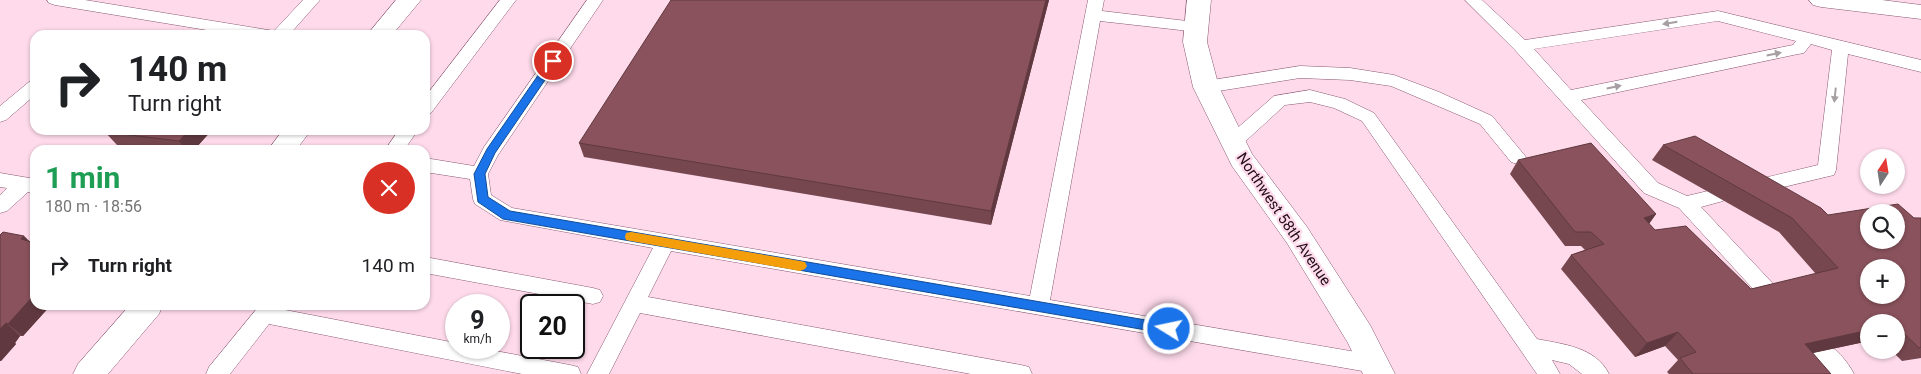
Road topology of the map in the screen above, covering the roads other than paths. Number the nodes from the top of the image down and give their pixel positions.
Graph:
1 (55, 0) edge
2 (312, 0) edge
3 (409, 0) edge
4 (508, 0) edge
5 (595, 0) edge
6 (1199, 0) edge
7 (1473, 0) edge
8 (1821, 0) edge
9 (1095, 7) edge
10 (1921, 12) edge
11 (1198, 26) junction
12 (238, 30) edge
13 (285, 30) edge
14 (383, 30) edge
15 (1808, 38) junction
16 (1520, 46) junction
17 (1841, 46) junction
18 (1921, 66) edge
19 (1206, 87) junction
20 (30, 90) edge
21 (1567, 97) junction
22 (430, 102) edge
23 (0, 116) edge
24 (294, 135) edge
25 (1232, 142) junction
26 (285, 145) edge
27 (1517, 157) dead end
28 (430, 165) edge
29 (480, 174) junction
30 (0, 180) edge
31 (30, 185) edge
32 (1749, 188) edge
33 (1716, 196) dead end
34 (1686, 203) junction
35 (0, 206) edge
36 (665, 243) junction
37 (430, 266) edge
38 (1770, 295) edge
39 (593, 296) dead end
40 (634, 303) junction
41 (1038, 307) junction
42 (144, 310) edge
43 (268, 310) edge
44 (1530, 347) junction
45 (1822, 351) edge
46 (1376, 369) edge
47 (89, 374) edge
48 (217, 374) edge
49 (570, 374) edge
50 (598, 374) edge
51 (1021, 374) edge
52 (1548, 374) edge
53 (1598, 374) edge
54 (1842, 374) edge

1 - 12 lane
2 - 13 lane
3 - 14 street
4 - 22 lane
5 - 29 lane
6 - 11 street, Northwest 58th Avenue
7 - 16 lane
8 - 10 street
9 - 11 lane
9 - 41 lane
11 - 19 street, Northwest 58th Avenue
15 -> 16 lane
15 - 17 lane
21 -> 15 lane
16 - 21 lane
17 - 18 lane
17 -> 32 lane
19 - 25 street, Northwest 58th Avenue
19 - 27 lane
20 - 23 lane
21 - 34 lane
24 - 26 street
25 - 44 lane
25 - 46 street, Northwest 58th Avenue
28 - 29 lane
29 - 36 lane
30 - 31 lane
31 - 35 lane
33 - 34 lane
34 - 38 lane
36 - 40 lane
36 - 41 lane
37 - 39 lane
40 - 50 lane
40 - 51 lane
41 - 46 lane
42 - 47 street
43 - 48 lane
43 - 49 lane
44 - 52 lane
44 - 53 lane
45 - 54 lane

